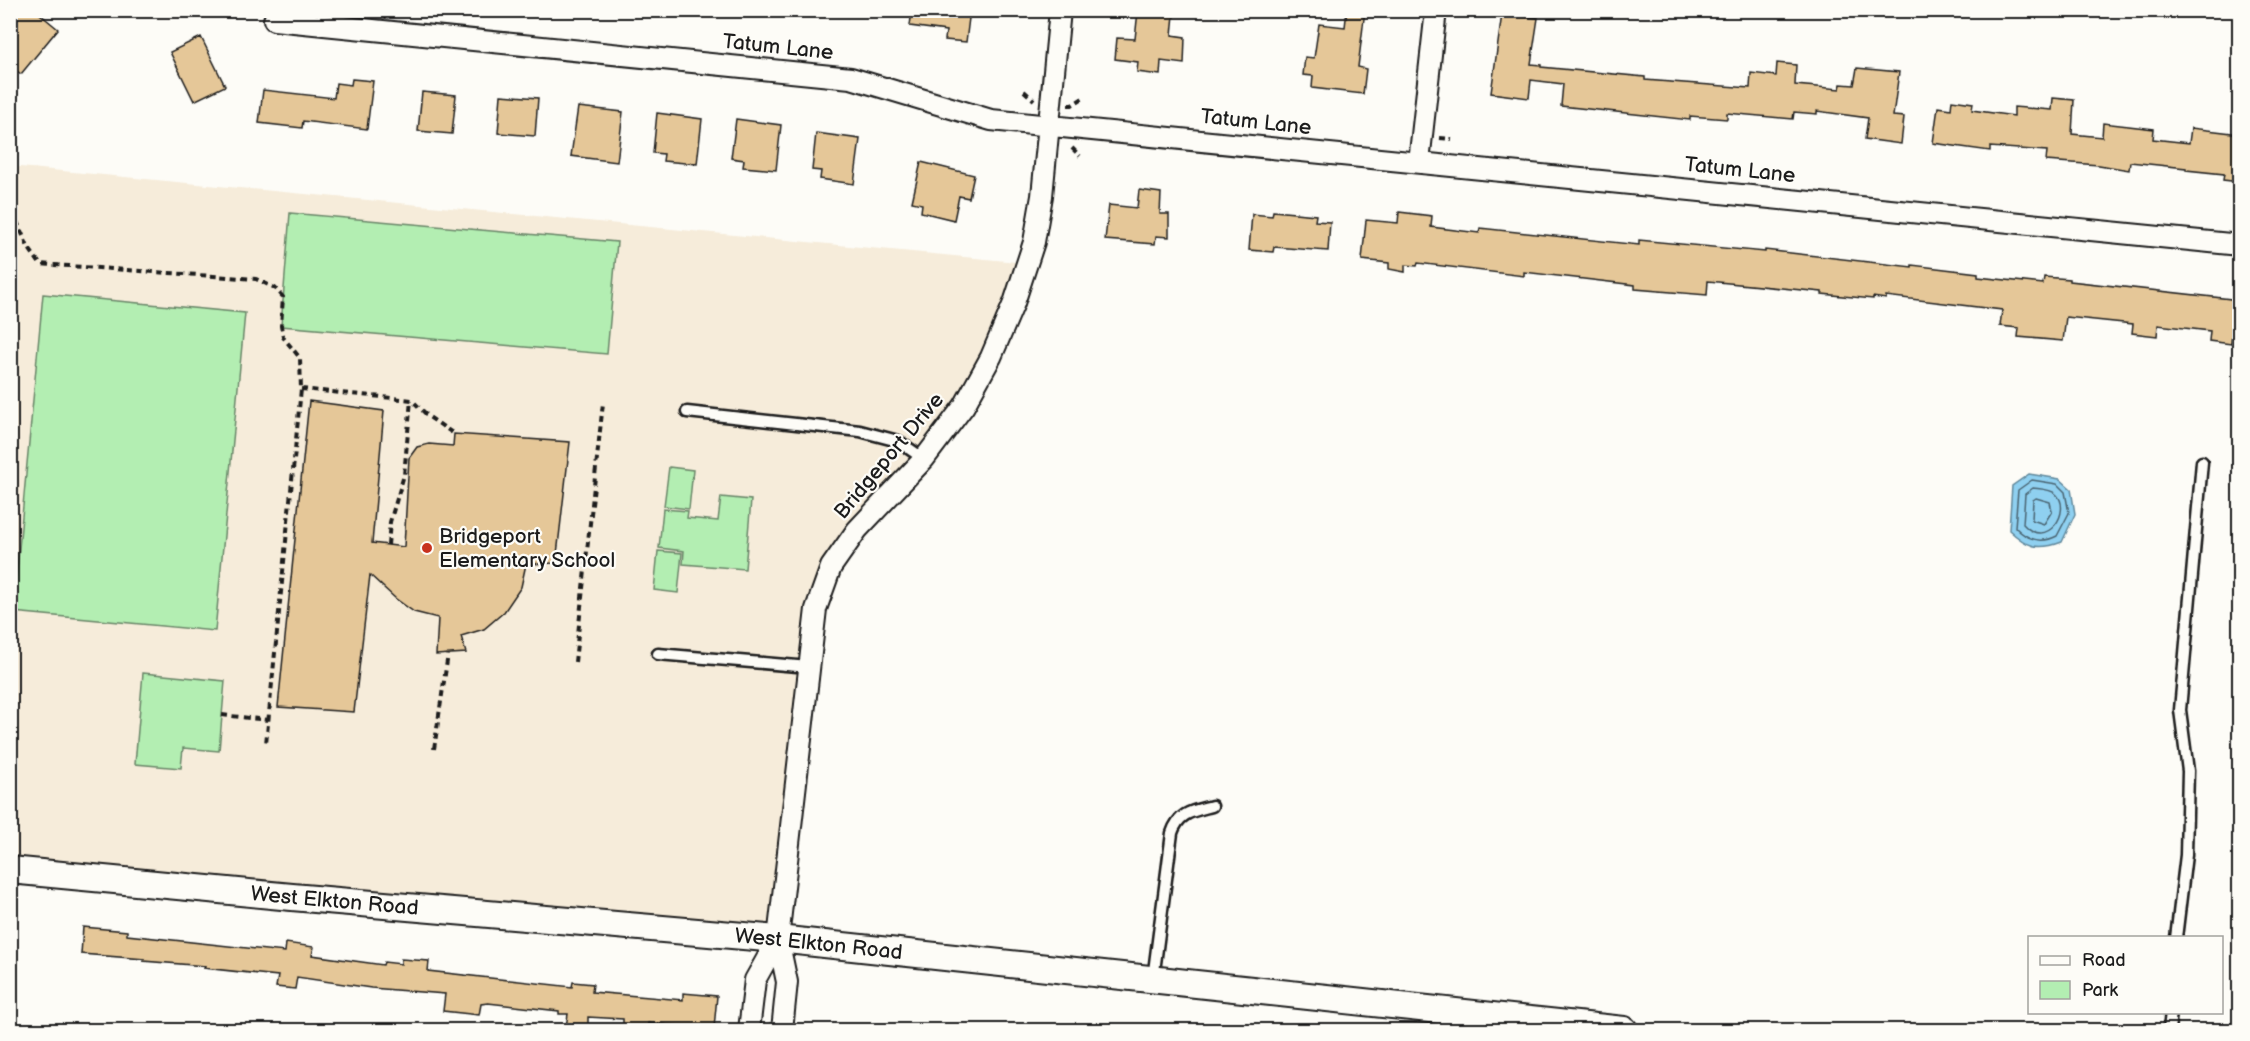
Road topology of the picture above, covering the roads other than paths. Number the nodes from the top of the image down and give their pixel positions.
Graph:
1 (1060, 10) edge
2 (1436, 10) edge
3 (274, 20) dead end
4 (1049, 126) junction
5 (1419, 162) junction
6 (2240, 245) edge
7 (687, 412) dead end
8 (924, 459) junction
9 (2202, 462) dead end
10 (658, 654) dead end
11 (809, 667) junction
12 (1212, 806) dead end
13 (10, 870) edge
14 (2176, 936) edge
15 (778, 939) junction
16 (1153, 979) junction
17 (2171, 1014) edge
18 (749, 1030) edge
19 (782, 1030) edge
20 (1624, 1030) edge
21 (2169, 1030) edge

1 - 4 street, Bridgeport Drive
2 - 5 street
3 - 4 street, Tatum Lane
4 - 5 street, Tatum Lane
4 - 8 street, Bridgeport Drive
5 - 6 street, Tatum Lane
7 - 8 lane
8 - 11 street, Bridgeport Drive
9 - 14 lane
10 - 11 lane
11 - 15 street, Bridgeport Drive
12 - 16 lane
13 - 15 street, West Elkton Road
15 - 16 street, West Elkton Road
15 - 18 street
15 - 19 street
16 - 20 street, West Elkton Road
17 - 21 lane

